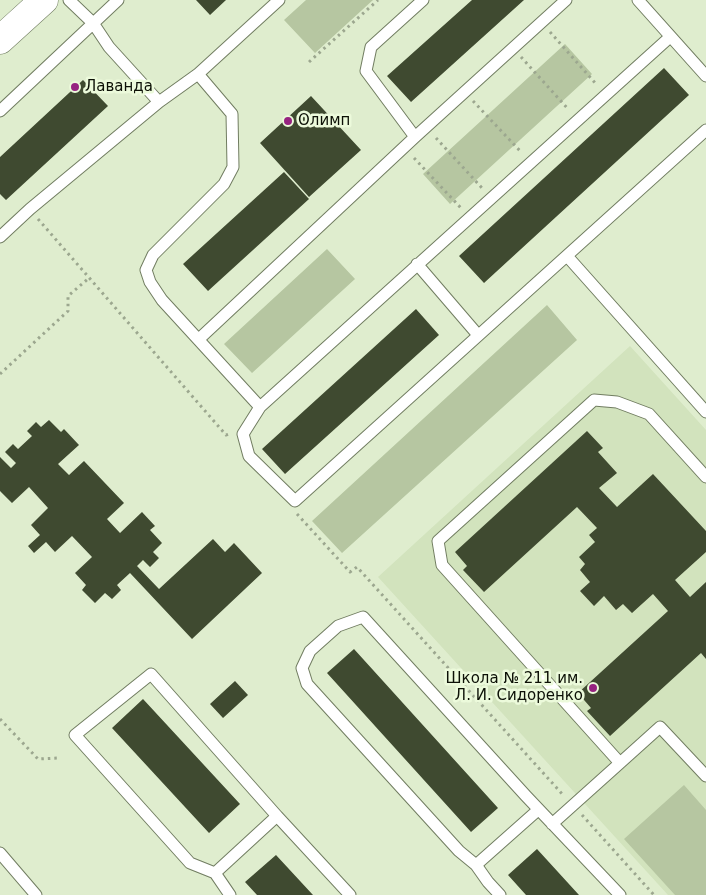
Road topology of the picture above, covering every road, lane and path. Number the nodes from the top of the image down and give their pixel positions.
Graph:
1 (44, 0) edge
2 (69, 0) edge
3 (118, 0) edge
4 (279, 0) edge
5 (378, 0) edge
6 (423, 0) edge
7 (566, 0) edge
8 (638, 0) edge
9 (542, 22) junction
10 (93, 23) junction
11 (670, 37) junction
12 (0, 40) edge
13 (513, 48) junction
14 (309, 62) dead end
15 (198, 74) junction
16 (706, 76) edge
17 (465, 92) junction
18 (606, 95) junction
19 (159, 102) junction
20 (0, 111) edge
21 (578, 120) junction
22 (426, 127) junction
23 (706, 130) edge
24 (415, 137) junction
25 (404, 148) junction
26 (531, 163) junction
27 (491, 198) junction
28 (30, 210) junction
29 (470, 217) junction
30 (0, 237) edge
31 (567, 256) junction
32 (417, 264) junction
33 (89, 278) junction
34 (478, 335) junction
35 (199, 339) junction
36 (0, 374) edge
37 (260, 407) junction
38 (706, 412) edge
39 (243, 434) junction
40 (706, 477) edge
41 (295, 501) junction
42 (0, 719) edge
43 (58, 758) dead end
44 (620, 763) junction
45 (706, 776) edge
46 (573, 806) junction
47 (538, 810) junction
48 (277, 816) junction
49 (552, 824) junction
50 (0, 853) edge
51 (476, 865) junction
52 (215, 873) junction
53 (36, 895) edge
54 (230, 895) edge
55 (350, 895) edge
56 (500, 895) edge
57 (620, 895) edge
58 (654, 895) edge

1 - 12 street
2 - 10 lane
3 - 10 lane
4 - 15 lane
5 - 14 path
6 - 24 lane
7 - 9 lane
8 - 11 lane
9 - 13 lane
9 - 18 path
10 - 19 lane
10 - 20 lane
11 - 16 lane
11 - 18 lane
13 - 17 lane
13 - 21 path
15 - 19 lane
15 - 35 lane
17 - 22 lane
17 - 26 path
18 - 21 lane
19 - 28 lane
21 - 26 lane
22 - 24 lane
22 - 27 path
23 - 31 lane
24 - 25 lane
25 - 29 path
25 - 35 lane
26 - 27 lane
27 - 29 lane
28 - 30 lane
28 - 33 path
29 - 32 lane
31 - 34 lane
31 - 38 lane
32 - 34 lane
32 - 37 lane
33 - 36 path
33 - 39 path
34 - 41 lane
35 - 37 lane
37 - 39 lane
39 - 41 lane
40 - 44 lane
41 - 46 path
42 - 43 path
44 - 45 lane
44 - 46 lane
46 - 49 lane
46 - 58 path
47 - 49 lane
47 - 51 lane
47 - 51 lane
48 - 52 lane
48 - 52 lane
48 - 55 lane
49 - 57 lane
50 - 53 lane
51 - 56 lane
52 - 54 lane

